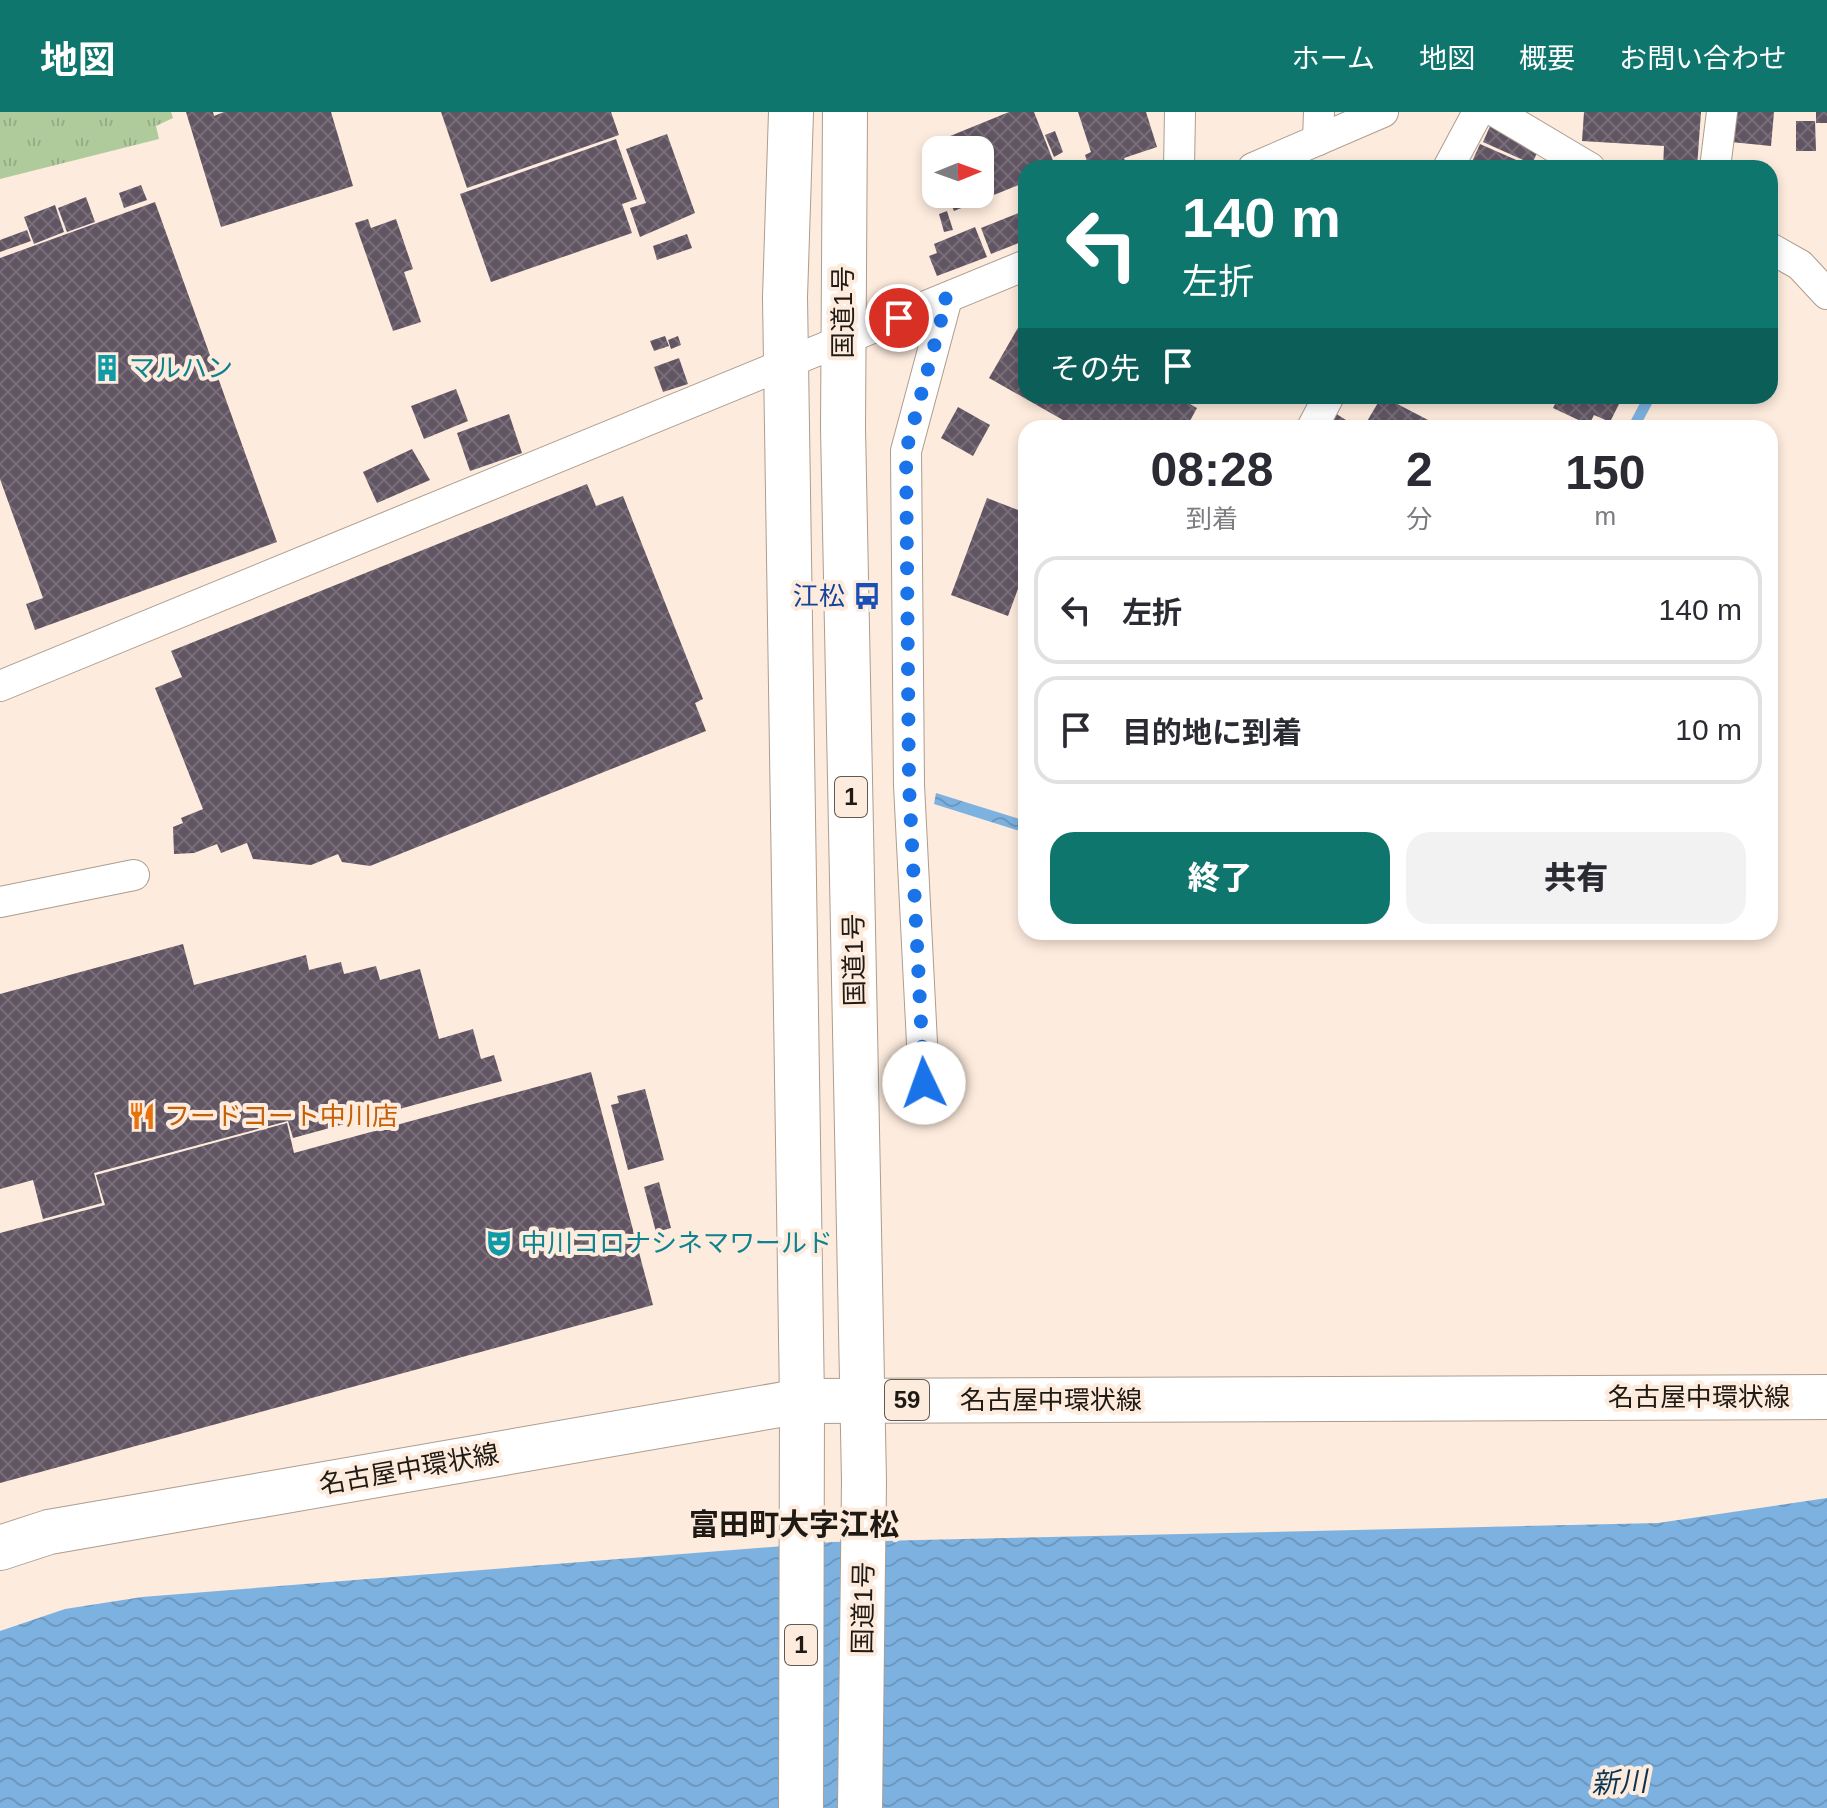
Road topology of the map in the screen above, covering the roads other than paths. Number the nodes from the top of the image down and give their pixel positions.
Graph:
1 (791, 112) edge
2 (845, 112) edge
3 (1180, 112) edge
4 (1383, 112) edge
5 (1478, 112) edge
6 (1496, 112) edge
7 (1722, 112) edge
8 (1318, 126) edge
9 (1179, 160) edge
10 (1265, 160) edge
11 (1452, 160) edge
12 (1577, 160) edge
13 (1716, 160) edge
14 (1778, 253) edge
15 (1018, 268) edge
16 (1827, 294) edge
17 (947, 298) junction
18 (842, 342) junction
19 (786, 365) junction
20 (0, 686) edge
21 (134, 875) dead end
22 (0, 902) edge
23 (924, 1083) dead end
24 (1827, 1397) edge
25 (863, 1400) junction
26 (802, 1401) junction
27 (0, 1548) edge
28 (801, 1808) edge
29 (860, 1808) edge

1 - 19 main road, 1
2 - 18 main road, 国道1号 / 1
3 - 9 street
4 - 8 street
5 - 11 street
6 - 12 street
7 - 13 street
8 - 10 street
14 - 16 street
15 - 17 street
17 - 18 street
17 - 23 street
18 - 19 street
18 - 25 main road, 国道1号 / 1
19 - 20 street
19 - 26 main road, 1
21 - 22 street
24 - 25 main road, 名古屋中環状線 / 59
25 - 26 main road, 名古屋中環状線 / 59
25 - 29 main road, 国道1号 / 1
26 - 27 main road, 名古屋中環状線 / 59
26 - 28 main road, 1

